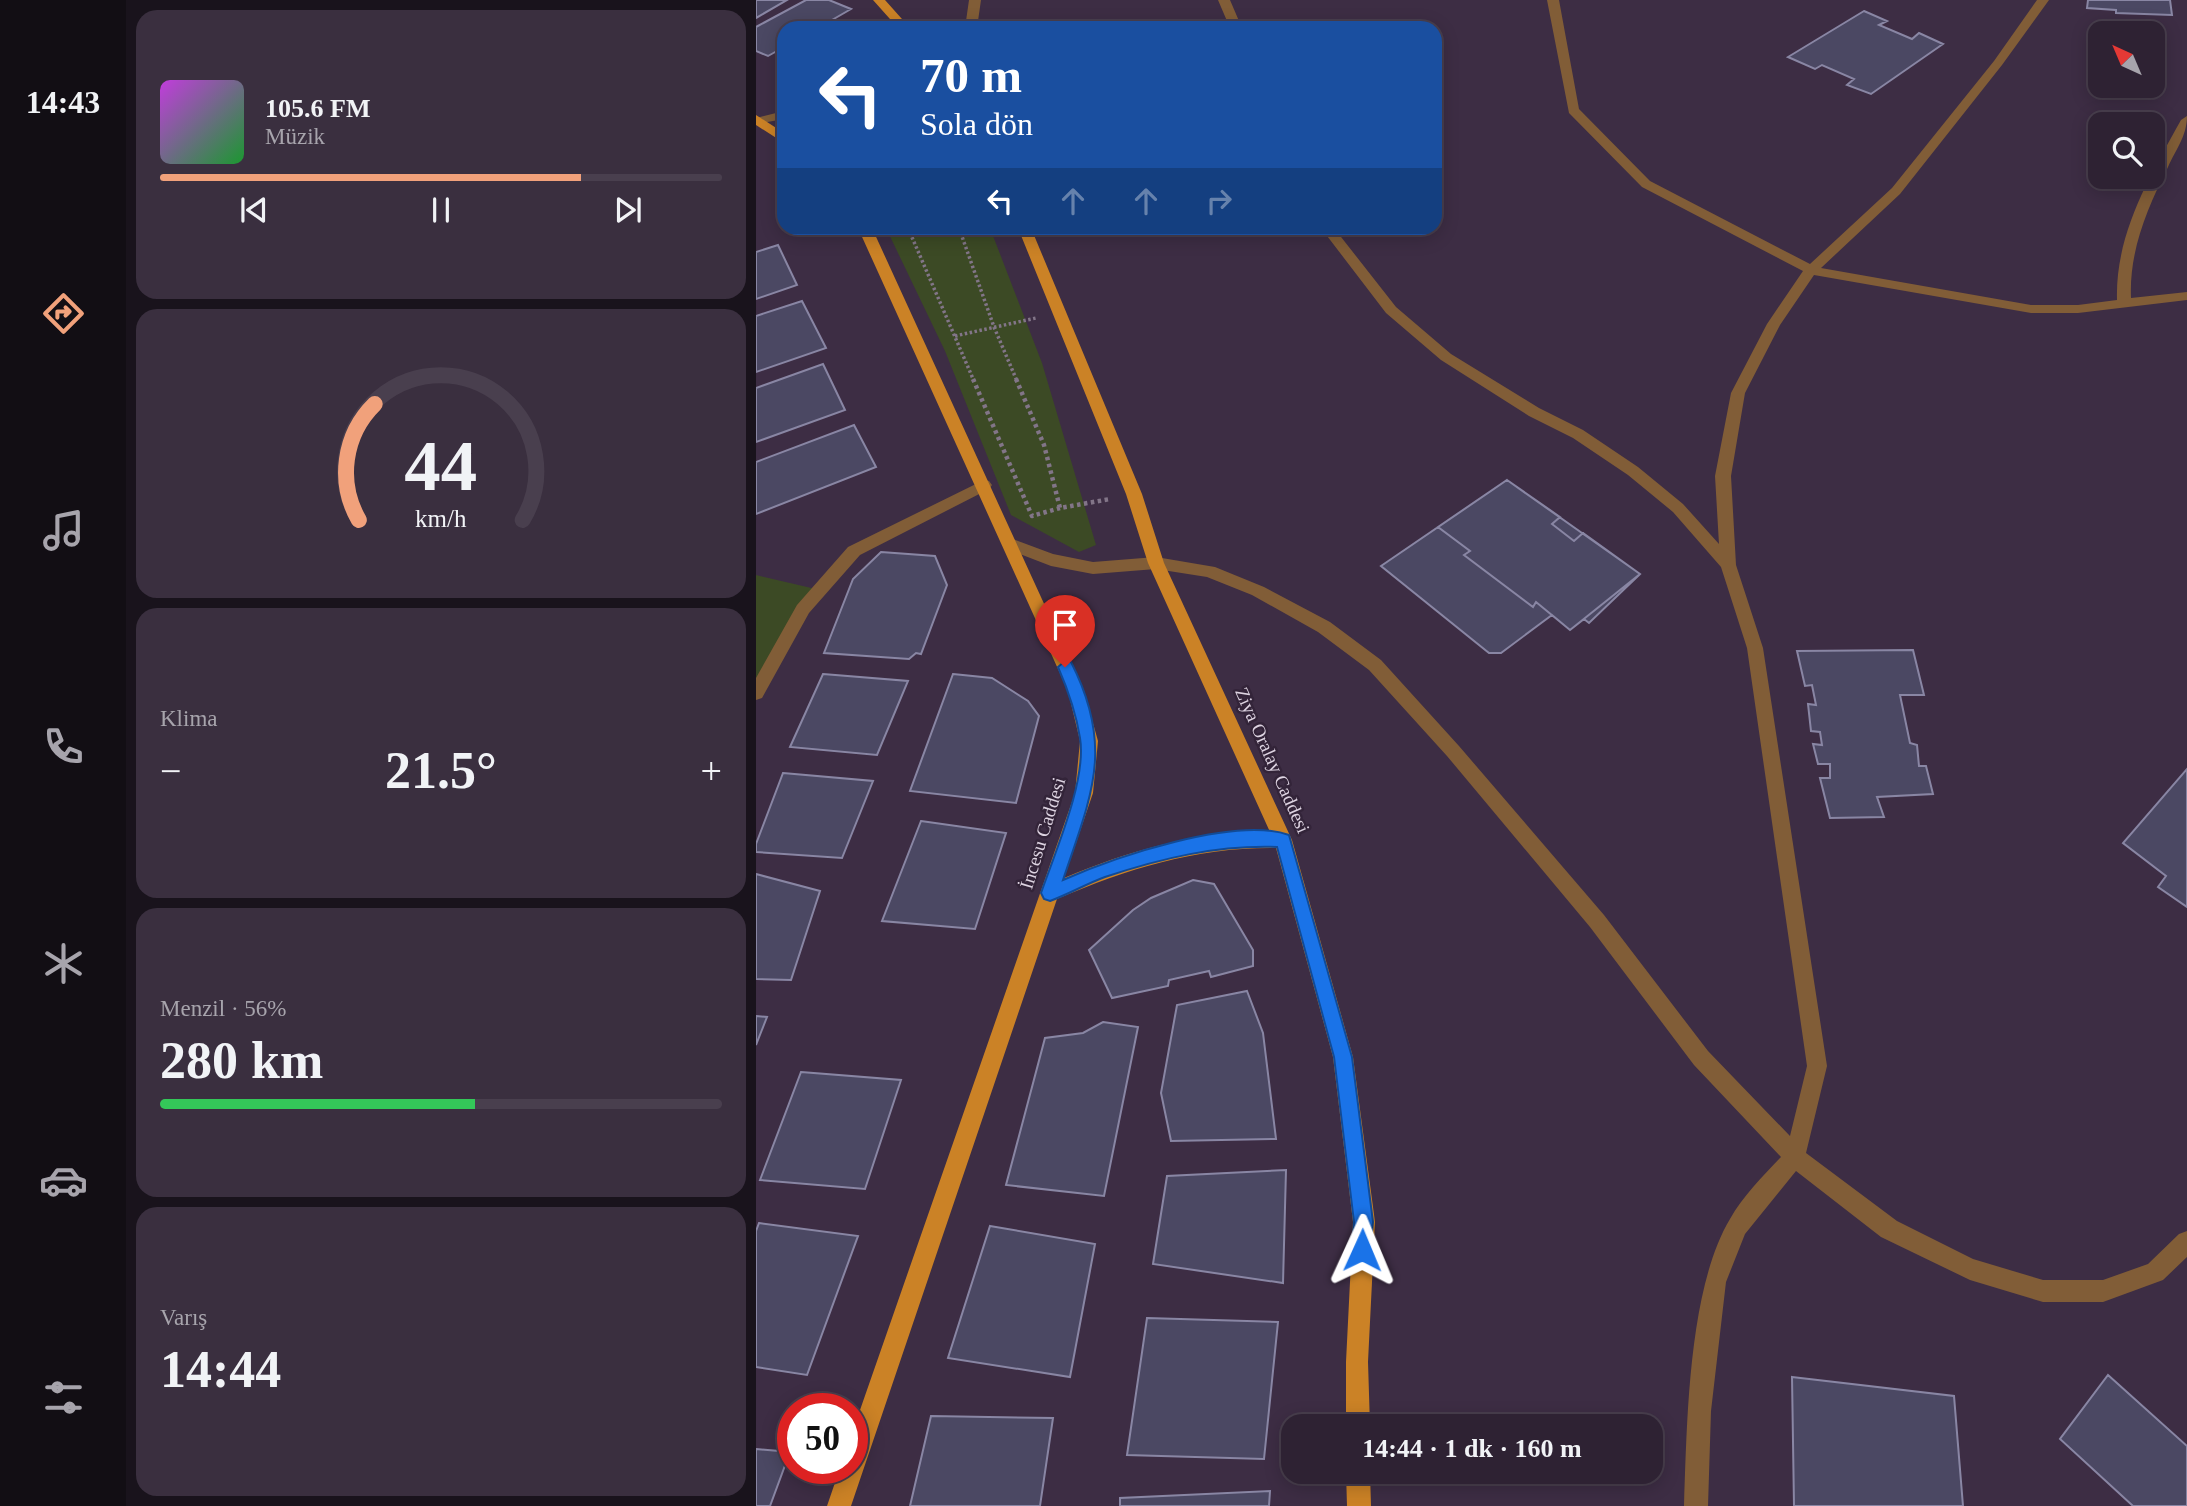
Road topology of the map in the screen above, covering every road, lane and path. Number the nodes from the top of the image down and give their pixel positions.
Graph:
1 (879, 0) edge
2 (975, 0) edge
3 (1224, 0) edge
4 (1553, 0) edge
5 (2043, 0) edge
6 (898, 21) edge
7 (972, 21) edge
8 (1233, 21) edge
9 (777, 116) edge
10 (758, 120) edge
11 (2187, 120) edge
12 (777, 134) edge
13 (868, 235) edge
14 (911, 235) edge
15 (962, 235) edge
16 (1027, 235) edge
17 (1333, 235) edge
18 (1811, 270) junction
19 (2187, 296) edge
20 (2124, 302) junction
21 (1059, 312) junction
22 (995, 327) junction
23 (954, 336) junction
24 (984, 485) junction
25 (1134, 494) junction
26 (1060, 508) junction
27 (1010, 544) junction
28 (1156, 563) junction
29 (1728, 565) junction
30 (756, 693) edge
31 (1283, 841) junction
32 (1050, 893) junction
33 (1795, 1157) junction
34 (2187, 1242) edge
35 (1358, 1414) edge
36 (868, 1422) edge
37 (847, 1484) edge
38 (1358, 1484) edge
39 (839, 1506) edge
40 (1359, 1506) edge
41 (1696, 1506) edge

1 - 6 main road
2 - 7 street
3 - 8 street
4 - 18 street
5 - 18 street
9 - 10 street
10 - 12 main road
11 - 20 street
13 - 24 main road, İncesu Caddesi
14 - 23 path
15 - 22 path
16 - 21 main road, Ziya Oralay Caddesi
17 - 29 street
18 - 20 street
18 - 29 street
19 - 20 street
21 - 22 path
21 - 25 main road, Ziya Oralay Caddesi
22 - 23 path
22 - 26 path
23 - 26 path
24 - 27 main road, İncesu Caddesi
24 - 30 street
25 - 26 path
25 - 28 main road, Ziya Oralay Caddesi
27 - 28 street
27 - 32 main road, İncesu Caddesi
28 - 31 main road, Ziya Oralay Caddesi
28 - 33 street
29 - 33 street
31 - 32 main road
31 - 35 main road, Ziya Oralay Caddesi
32 - 36 main road, İncesu Caddesi
33 - 34 street
33 - 41 street
37 - 39 main road, İncesu Caddesi
38 - 40 main road

